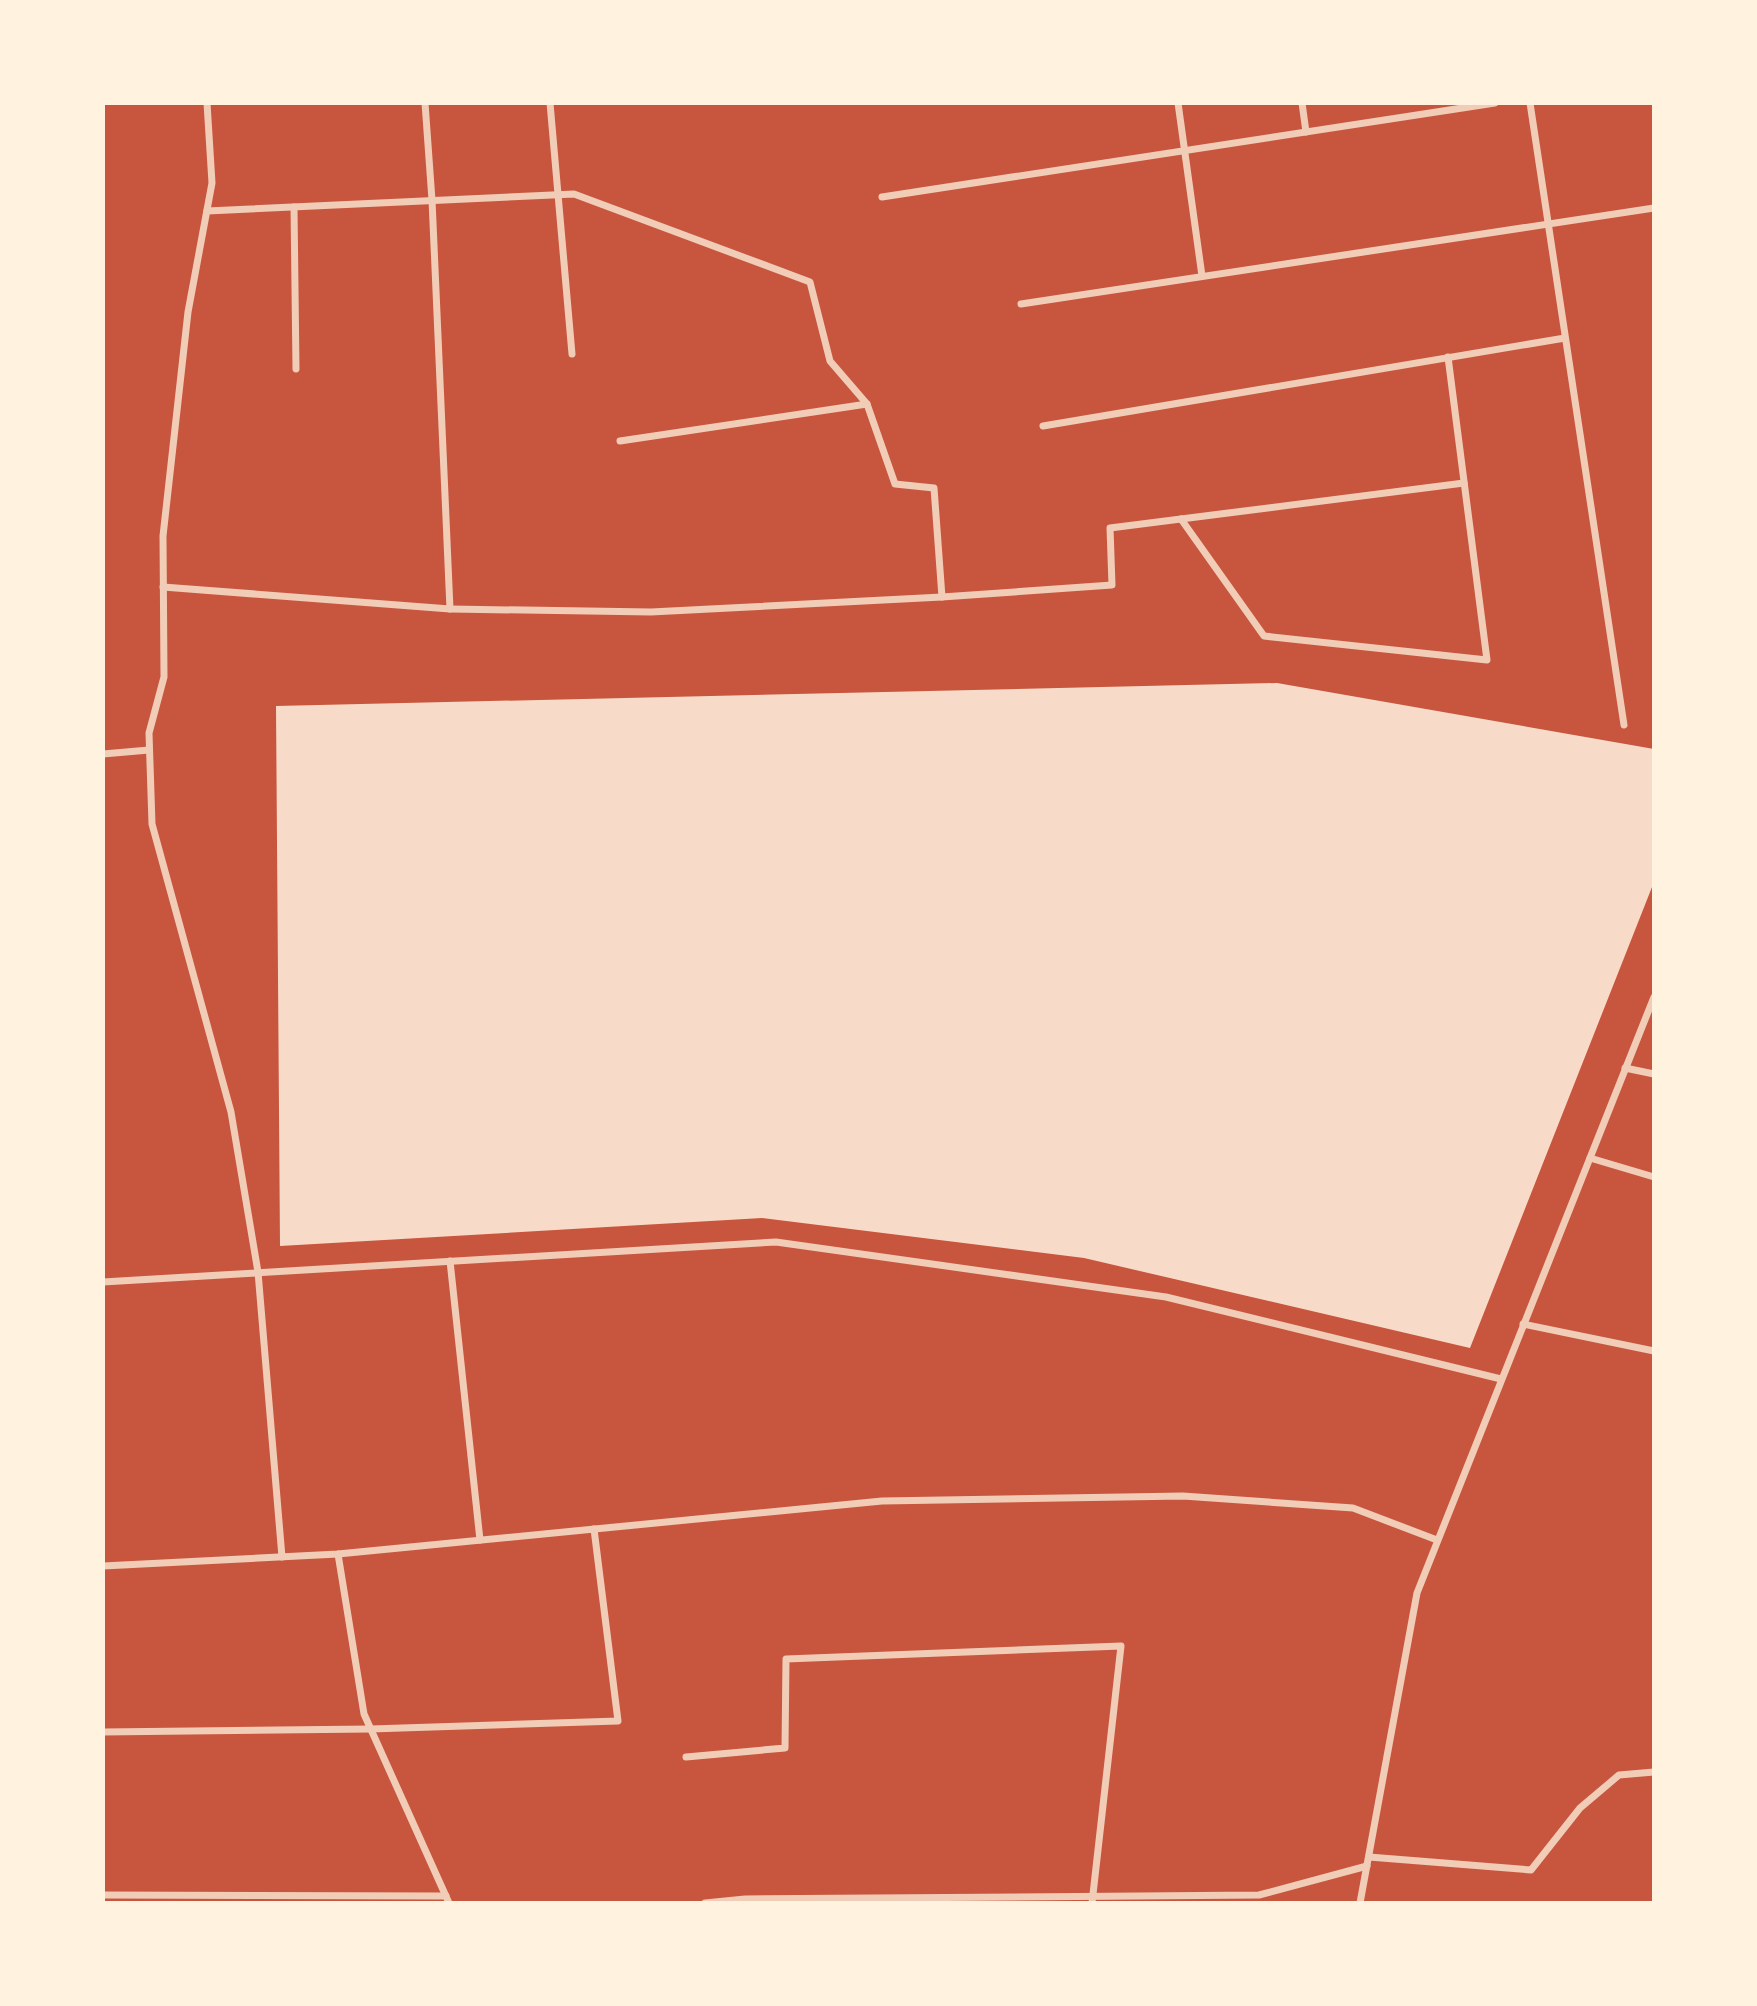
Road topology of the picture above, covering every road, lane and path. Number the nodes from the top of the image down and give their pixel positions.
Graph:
1 (206, 103) edge
2 (425, 103) edge
3 (550, 103) edge
4 (1178, 103) edge
5 (1302, 103) edge
6 (1495, 103) edge
7 (1530, 103) edge
8 (1306, 132) junction
9 (1185, 151) junction
10 (557, 194) junction
11 (883, 197) dead end
12 (432, 200) junction
13 (294, 207) junction
14 (1654, 208) edge
15 (207, 211) junction
16 (1548, 224) junction
17 (1202, 276) junction
18 (1021, 304) dead end
19 (1565, 338) junction
20 (572, 354) dead end
21 (1448, 357) junction
22 (296, 369) dead end
23 (867, 404) junction
24 (1043, 426) dead end
25 (621, 441) dead end
26 (1464, 483) junction
27 (1181, 519) junction
28 (163, 586) junction
29 (942, 597) junction
30 (450, 609) junction
31 (1624, 725) dead end
32 (149, 750) junction
33 (103, 754) edge
34 (1654, 997) edge
35 (1625, 1068) junction
36 (1654, 1074) edge
37 (1590, 1158) junction
38 (1654, 1177) edge
39 (450, 1261) junction
40 (258, 1272) junction
41 (103, 1282) edge
42 (1523, 1324) junction
43 (1654, 1351) edge
44 (1501, 1379) junction
45 (594, 1529) junction
46 (480, 1540) junction
47 (1437, 1540) junction
48 (338, 1554) junction
49 (282, 1557) junction
50 (103, 1566) edge
51 (371, 1729) junction
52 (103, 1732) edge
53 (686, 1757) dead end
54 (1654, 1772) edge
55 (1369, 1857) junction
56 (1367, 1866) junction
57 (103, 1895) edge
58 (1092, 1899) edge
59 (448, 1900) edge
60 (919, 1900) edge
61 (705, 1903) edge
62 (1360, 1903) edge

1 - 15 street
2 - 12 street
3 - 10 street
4 - 9 street
5 - 8 street
6 - 8 street
7 - 16 street
8 - 9 street
9 - 11 street
9 - 17 street
10 - 12 street
10 - 20 street
10 - 23 street
12 - 13 street
12 - 30 street
13 - 15 street
13 - 22 street
14 - 16 street
15 - 28 street
16 - 17 street
16 - 19 street
17 - 18 street
19 - 21 street
19 - 31 street
21 - 24 street
21 - 26 street
23 - 25 street
23 - 29 street
26 - 27 street
26 - 27 street
27 - 29 street
28 - 30 street
28 - 32 street
29 - 30 street
32 - 33 street
32 - 40 street
34 - 35 street
35 - 36 street
35 - 37 street
37 - 38 street
37 - 42 street
39 - 40 street
39 - 44 street
39 - 46 street
40 - 41 street
40 - 49 street
42 - 43 street
42 - 44 street
44 - 47 street
45 - 46 street
45 - 47 street
45 - 51 street
46 - 48 street
47 - 55 street
48 - 49 street
48 - 51 street
49 - 50 street
51 - 52 street
51 - 59 street
53 - 58 street
54 - 55 street
55 - 56 street
56 - 58 street
56 - 62 street
57 - 59 street
58 - 60 street
60 - 61 street

